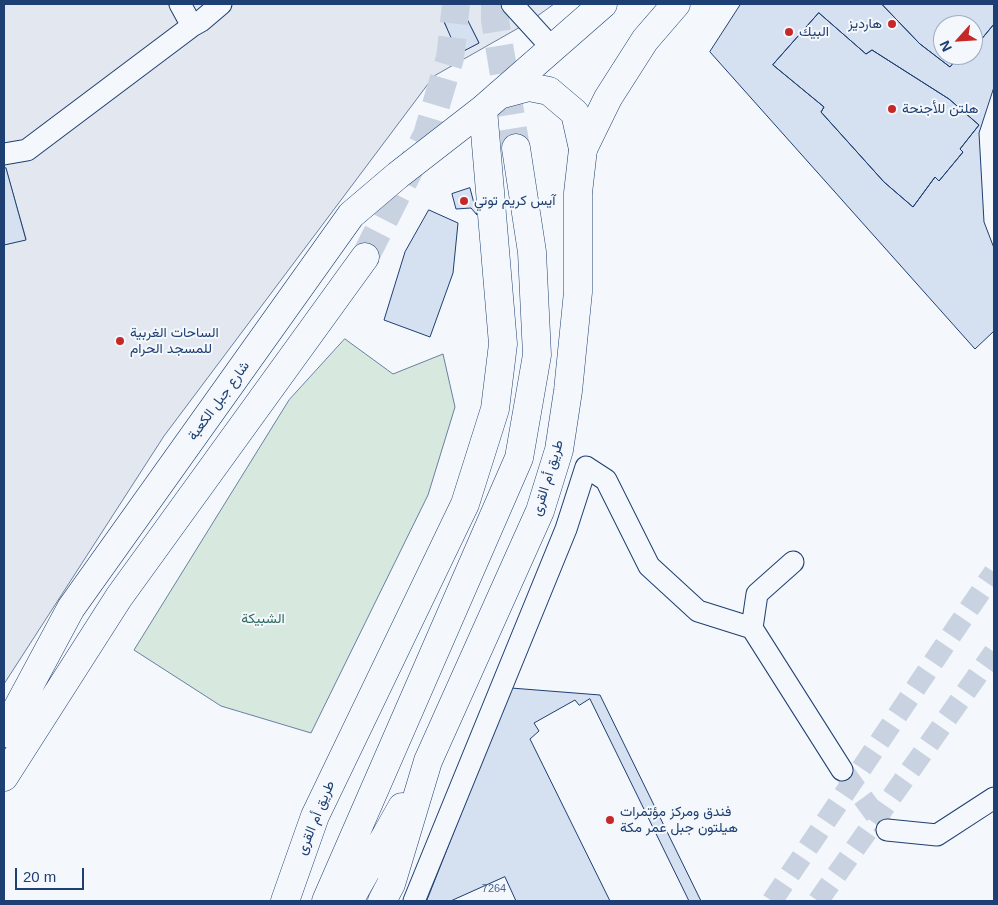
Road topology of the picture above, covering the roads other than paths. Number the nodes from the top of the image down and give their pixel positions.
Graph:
1 (180, 4) edge
2 (220, 4) edge
3 (512, 4) edge
4 (603, 4) edge
5 (676, 4) edge
6 (195, 17) edge
7 (553, 49) junction
8 (491, 102) junction
9 (516, 148) tunnel mouth
10 (583, 149) junction
11 (4, 154) edge
12 (366, 257) tunnel mouth
13 (793, 562) dead end
14 (752, 628) junction
15 (4, 733) edge
16 (428, 761) junction
17 (842, 770) tunnel mouth
18 (4, 777) edge
19 (994, 798) edge
20 (887, 830) dead end
21 (353, 895) edge
22 (284, 901) edge
23 (326, 901) edge
24 (382, 901) edge
25 (414, 901) edge

1 - 6 street
2 - 6 street
3 - 7 street
4 - 7 main road, شارع جبل الكعبة
5 - 10 main road
6 - 11 street
7 - 8 main road, شارع جبل الكعبة
8 - 10 main road, طريق أم القرى
8 - 15 main road, شارع جبل الكعبة
8 - 22 main road, طريق أم القرى
9 - 23 main road
10 - 16 main road, طريق أم القرى
12 - 18 main road
13 - 14 street
14 - 17 street
14 - 25 street
16 - 21 main road
16 - 24 main road, طريق أم القرى
19 - 20 street

